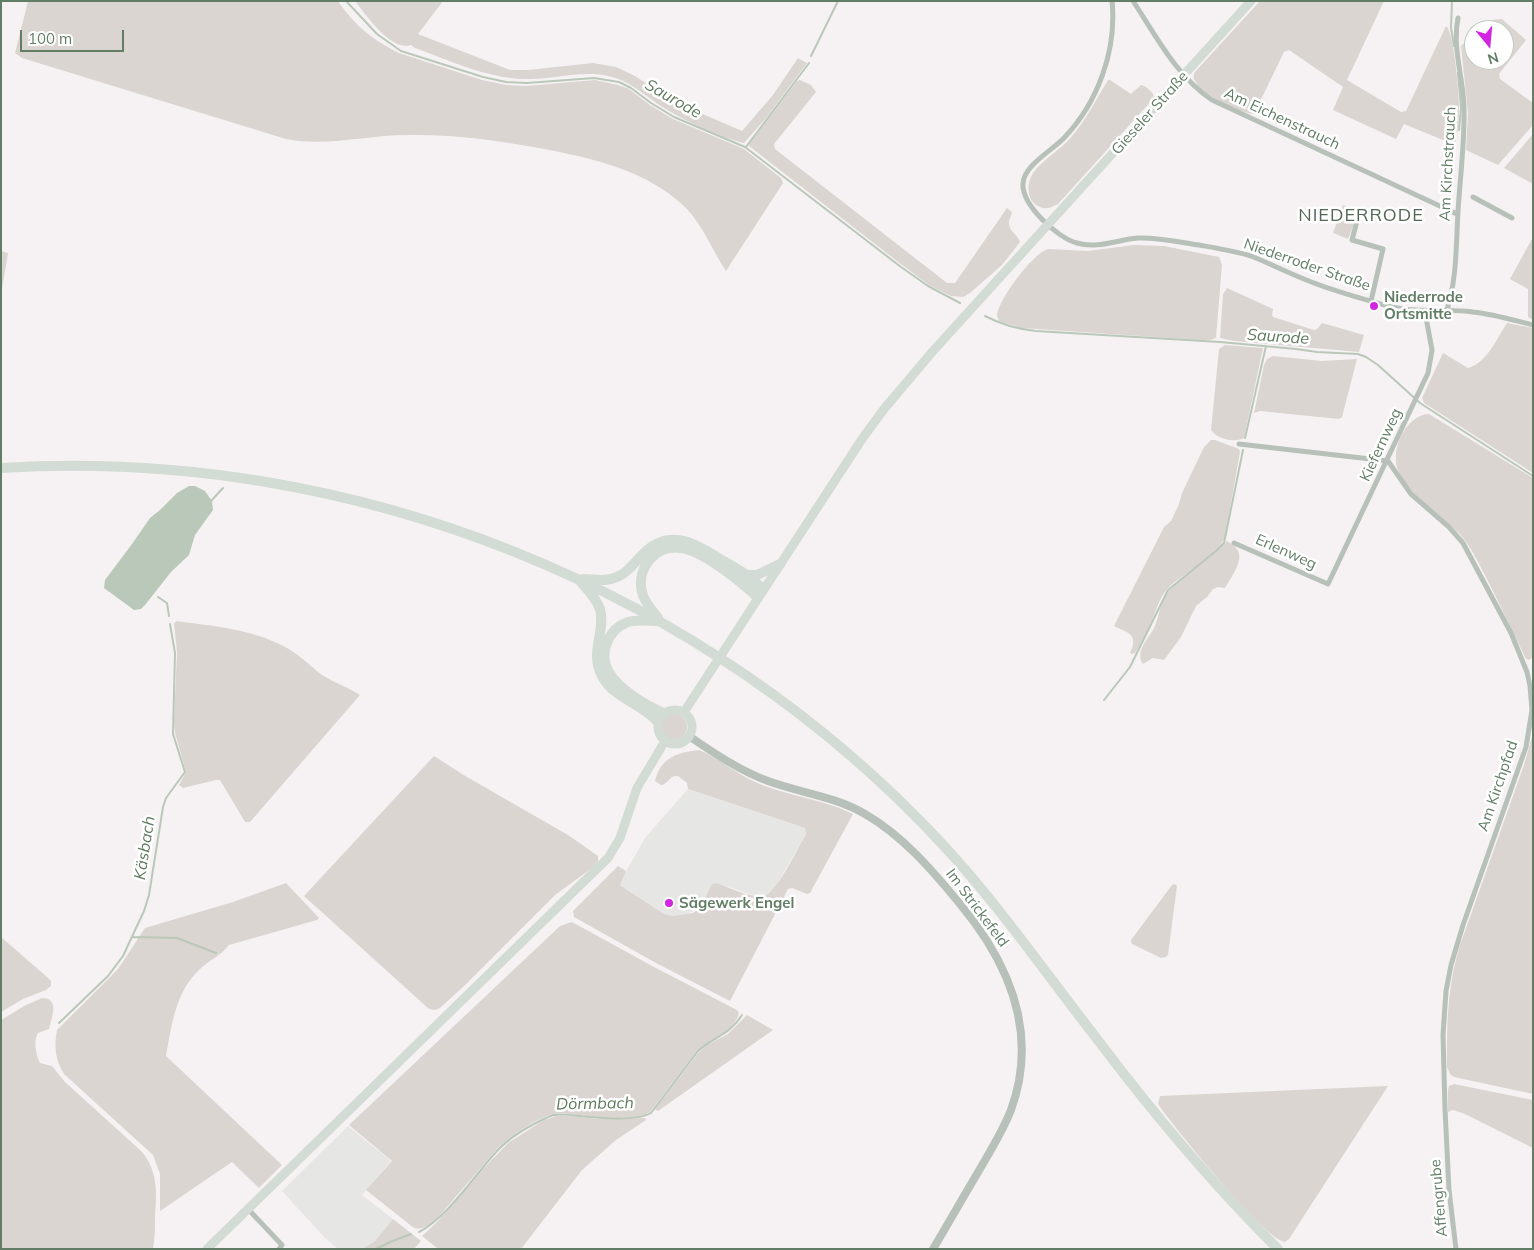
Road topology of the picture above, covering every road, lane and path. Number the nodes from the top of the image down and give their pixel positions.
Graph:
1 (1112, 1) edge
2 (1133, 1) edge
3 (1252, 1) edge
4 (1458, 18) dead end
5 (1184, 76) junction
6 (1473, 198) dead end
7 (1458, 214) junction
8 (1512, 218) dead end
9 (1358, 221) dead end
10 (1048, 225) junction
11 (1371, 301) junction
12 (1448, 310) junction
13 (1425, 312) junction
14 (1533, 325) edge
15 (1239, 444) dead end
16 (1388, 461) junction
17 (1, 468) edge
18 (1234, 543) dead end
19 (780, 564) junction
20 (746, 575) junction
21 (578, 578) junction
22 (1328, 584) joint
23 (761, 594) junction
24 (660, 621) junction
25 (684, 712) junction
26 (661, 717) junction
27 (689, 736) junction
28 (665, 741) junction
29 (1446, 1144) joint
30 (248, 1209) junction
31 (207, 1249) edge
32 (279, 1249) edge
33 (933, 1249) edge
34 (1278, 1249) edge
35 (1456, 1249) edge

1 - 10 street, Niederroder Straße
2 - 5 street, Am Eichenstrauch
3 - 5 main road, Gieseler Straße
4 - 7 street, Am Kirchstrauch
5 - 7 street, Am Eichenstrauch
5 - 10 main road, Gieseler Straße
6 - 8 street, Am Kirchstrauch
7 - 12 street, Am Kirchstrauch
9 - 11 street
10 - 11 street, Niederroder Straße
10 - 19 main road, Gieseler Straße
11 - 13 street, Niederroder Straße
12 - 13 street, Niederroder Straße
12 - 14 street, Niederroder Straße
13 - 16 street, Kiefernweg
15 - 16 street
16 - 22 street, Kiefernweg
16 - 29 street, Am Kirchpfad
17 - 21 main road
18 - 22 street, Erlenweg
19 - 20 main road
19 - 23 main road, Gieseler Straße
20 - 21 main road
20 - 23 main road
21 - 24 main road
21 - 26 main road
23 - 24 main road
23 - 25 main road, Gieseler Straße
24 - 26 main road
24 - 34 main road
25 - 26 main road
25 - 27 main road
26 - 28 main road
27 - 28 main road
27 - 33 street, Im Strickefeld
28 - 30 main road
29 - 35 street, Affengrube
30 - 31 main road
30 - 32 street

